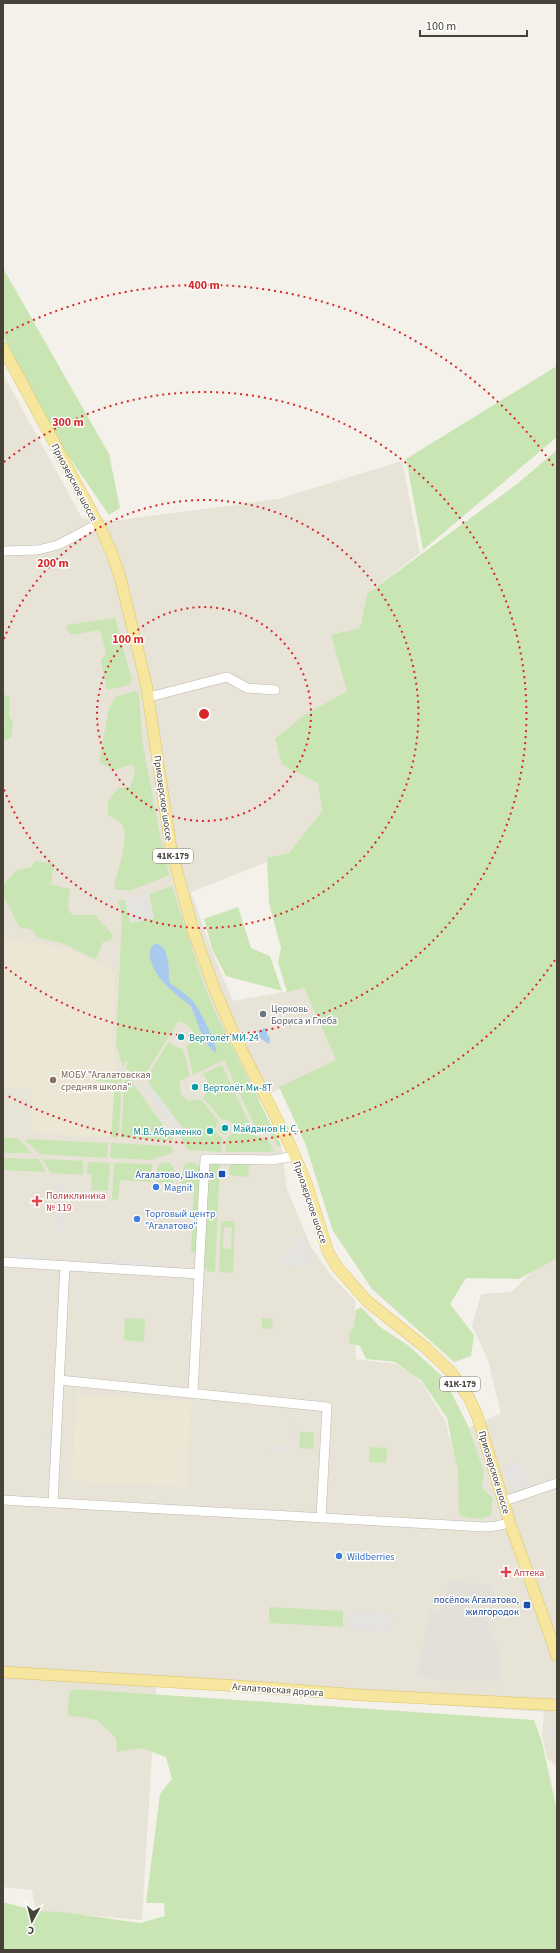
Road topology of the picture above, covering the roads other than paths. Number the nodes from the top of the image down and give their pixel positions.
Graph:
1 (3, 348) edge
2 (102, 531) junction
3 (3, 551) edge
4 (275, 690) dead end
5 (149, 697) junction
6 (295, 1156) junction
7 (3, 1262) edge
8 (65, 1265) junction
9 (199, 1274) junction
10 (59, 1380) junction
11 (192, 1392) junction
12 (557, 1483) edge
13 (3, 1500) edge
14 (504, 1501) junction
15 (53, 1503) junction
16 (321, 1518) junction
17 (510, 1523) junction
18 (557, 1656) edge
19 (3, 1672) edge
20 (555, 1704) edge

1 - 2 main road, Приозерское шоссе / 41К-179
2 - 3 street
2 - 5 main road, Приозерское шоссе / 41К-179
4 - 5 street
5 - 6 main road, Приозерское шоссе / 41К-179
6 - 9 street
6 - 14 main road, Приозерское шоссе / 41К-179
7 - 8 street
8 - 9 street
8 - 10 street
9 - 11 street
10 - 11 street
10 - 15 street
11 - 16 street
12 - 14 street
13 - 15 street
14 - 17 main road, Приозерское шоссе / 41К-179
15 - 16 street
16 - 17 street
17 - 18 main road, Приозерское шоссе / 41К-179
19 - 20 main road, Агалатовская дорога

